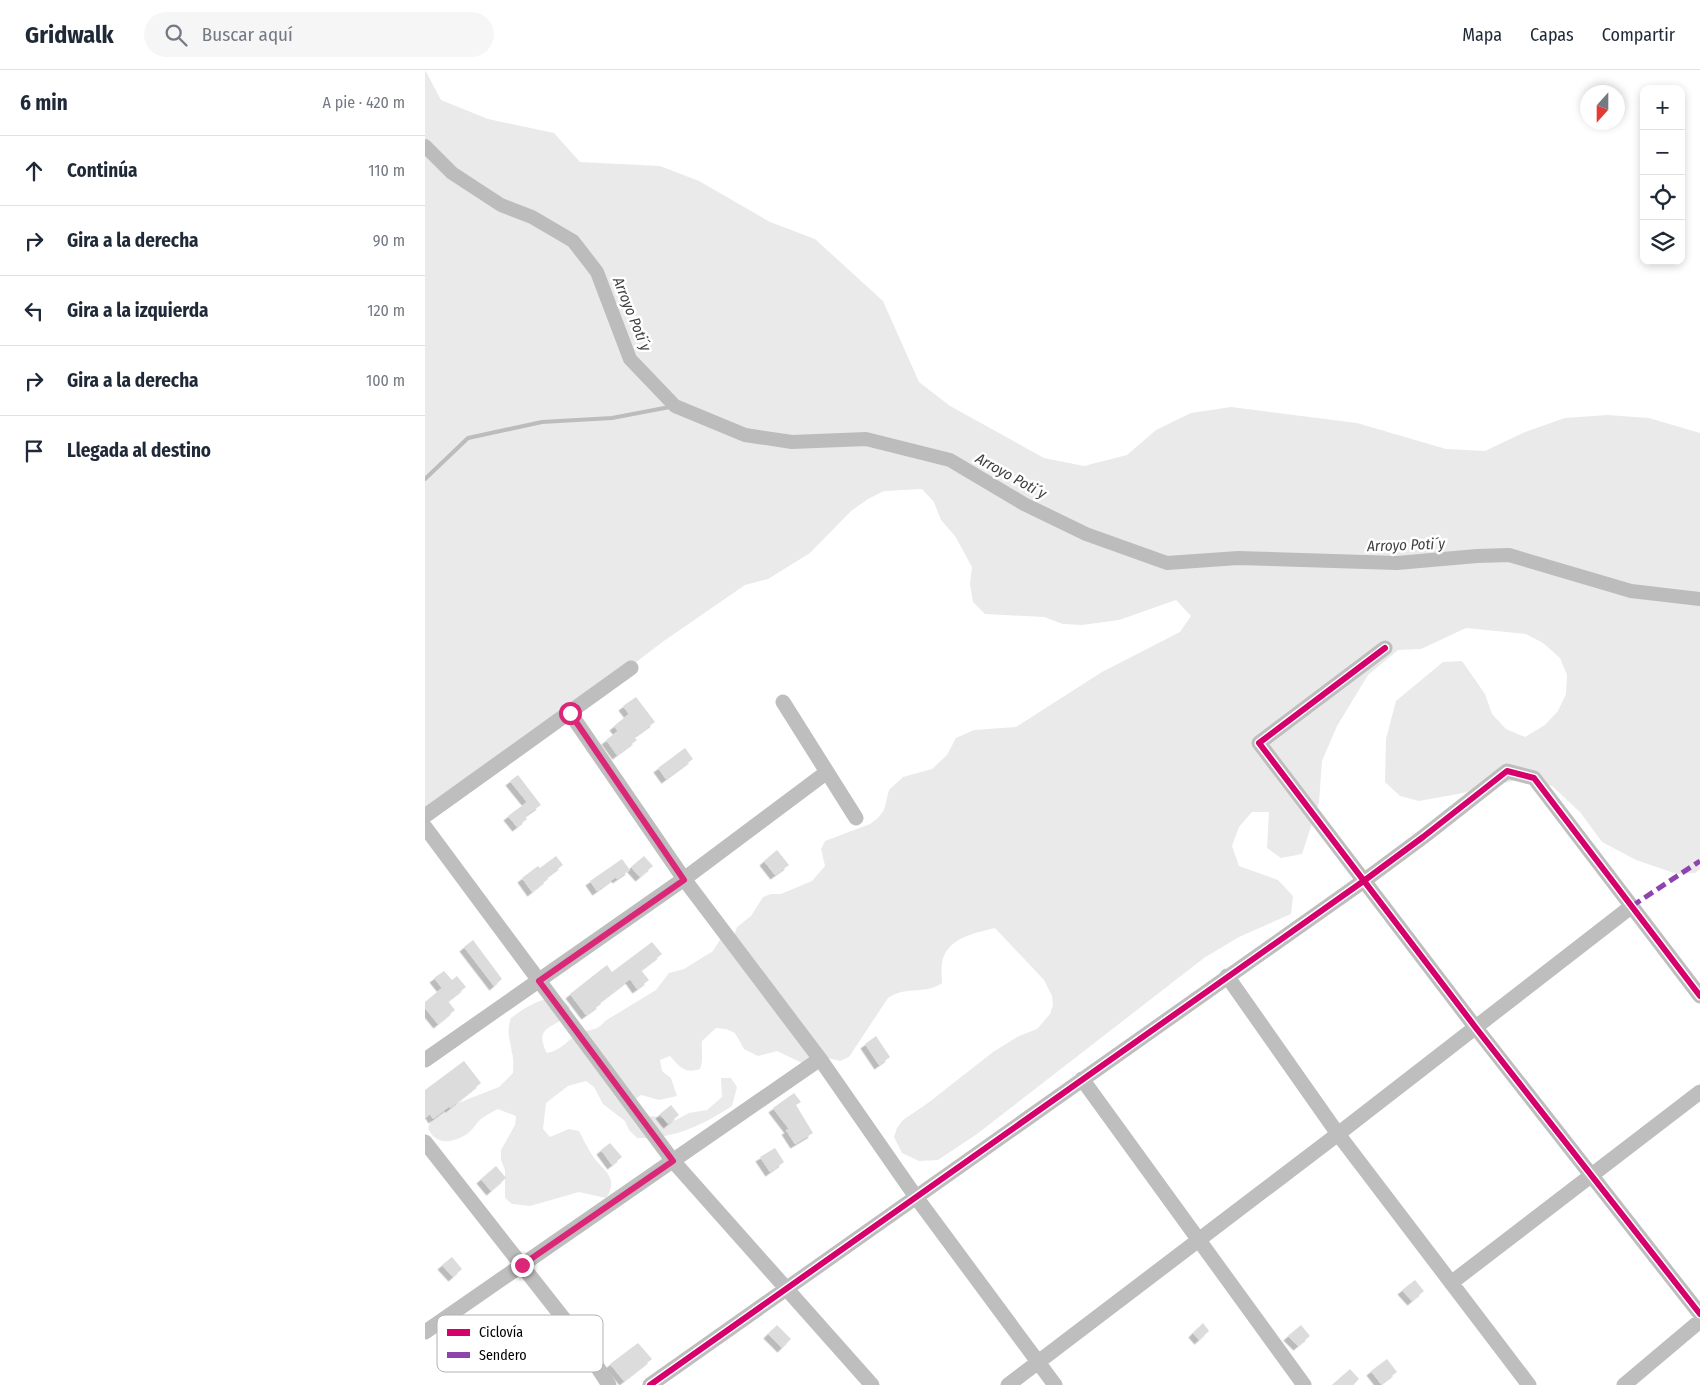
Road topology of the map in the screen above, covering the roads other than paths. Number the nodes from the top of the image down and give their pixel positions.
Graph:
1 (1385, 648) dead end
2 (631, 668) dead end
3 (783, 702) dead end
4 (570, 713) junction
5 (827, 772) junction
6 (425, 816) edge
7 (856, 818) dead end
8 (425, 827) edge
9 (684, 880) junction
10 (1365, 880) junction
11 (1632, 906) junction
12 (1227, 976) junction
13 (539, 981) junction
14 (1700, 996) edge
15 (1476, 1028) junction
16 (821, 1059) junction
17 (425, 1060) edge
18 (1082, 1079) junction
19 (1700, 1092) edge
20 (1338, 1134) junction
21 (425, 1142) edge
22 (673, 1161) junction
23 (1591, 1176) junction
24 (915, 1197) junction
25 (1199, 1240) junction
26 (522, 1265) junction
27 (1451, 1283) junction
28 (787, 1288) junction
29 (1700, 1314) edge
30 (450, 1315) edge
31 (562, 1315) edge
32 (1700, 1321) edge
33 (437, 1324) edge
34 (425, 1332) edge
35 (1037, 1363) junction
36 (601, 1372) edge
37 (609, 1385) edge
38 (650, 1385) edge
39 (872, 1385) edge
40 (1008, 1385) edge
41 (1055, 1385) edge
42 (1305, 1385) edge
43 (1529, 1385) edge
44 (1624, 1385) edge

1 - 10 street
2 - 4 street
3 - 5 street
4 - 6 street
4 - 9 street
5 - 7 street
5 - 9 street
8 - 13 street
9 - 13 street
9 - 16 street
10 - 11 street
10 - 12 street
10 - 15 street
11 - 14 street
11 - 15 street
12 - 18 street
12 - 20 street
13 - 17 street
13 - 22 street
15 - 20 street
15 - 23 street
16 - 22 street
16 - 24 street
18 - 24 street
18 - 25 street
19 - 23 street
20 - 25 street
20 - 27 street
21 - 26 street
22 - 26 street
22 - 28 street
23 - 27 street
23 - 29 street
24 - 28 street
24 - 35 street
25 - 35 street
25 - 42 street
26 - 30 street
26 - 31 street
27 - 43 street
28 - 38 street
28 - 39 street
32 - 44 street
33 - 34 street
35 - 40 street
35 - 41 street
36 - 37 street

